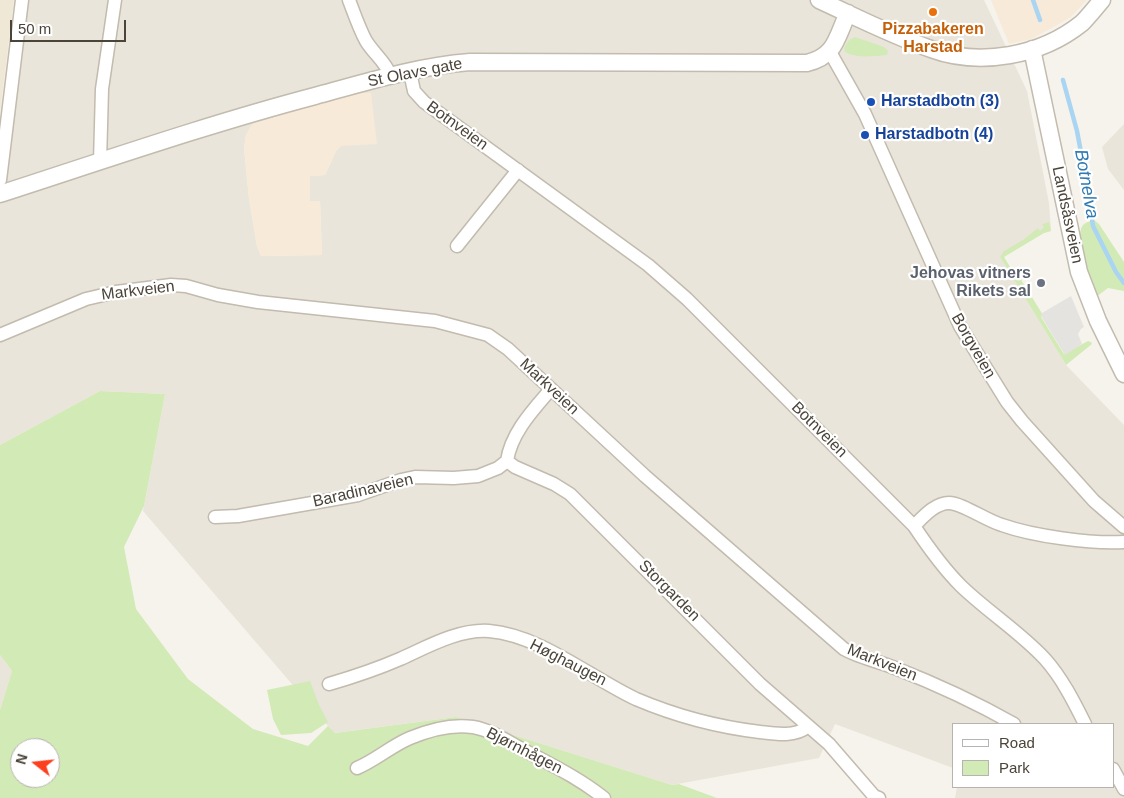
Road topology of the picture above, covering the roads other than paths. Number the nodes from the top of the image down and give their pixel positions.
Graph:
1 (22, 0) edge
2 (115, 0) edge
3 (349, 0) edge
4 (819, 0) edge
5 (1102, 0) edge
6 (848, 13) junction
7 (1032, 50) junction
8 (830, 52) junction
9 (410, 72) junction
10 (391, 76) junction
11 (100, 162) junction
12 (518, 170) junction
13 (0, 180) edge
14 (0, 194) edge
15 (456, 246) dead end
16 (0, 335) edge
17 (1124, 374) edge
18 (551, 389) junction
19 (507, 461) junction
20 (215, 517) dead end
21 (914, 526) junction
22 (1124, 527) edge
23 (1124, 542) edge
24 (328, 684) dead end
25 (1012, 723) edge
26 (1084, 723) edge
27 (808, 727) junction
28 (357, 768) dead end
29 (1114, 772) edge
30 (1124, 789) edge
31 (876, 797) edge
32 (604, 798) edge

1 - 13 street
2 - 11 street
3 - 10 street
4 - 6 street
5 - 7 street
6 - 7 street
6 - 8 street
7 - 17 street, Landsåsveien
8 - 9 street, St Olavs gate
8 - 22 street, Borgveien
9 - 10 street, St Olavs gate
9 - 12 street, Botnveien
10 - 11 street, St Olavs gate
11 - 14 street, St Olavs gate
12 - 15 street
12 - 21 street, Botnveien
16 - 18 street, Markveien
18 - 19 street
18 - 25 street, Markveien
19 - 20 street, Baradinaveien
19 - 27 street, Storgarden
21 - 23 street
21 - 26 street, Botnveien
24 - 27 street, Høghaugen
27 - 31 street, Storgarden
28 - 32 street, Bjørnhågen
29 - 30 street

